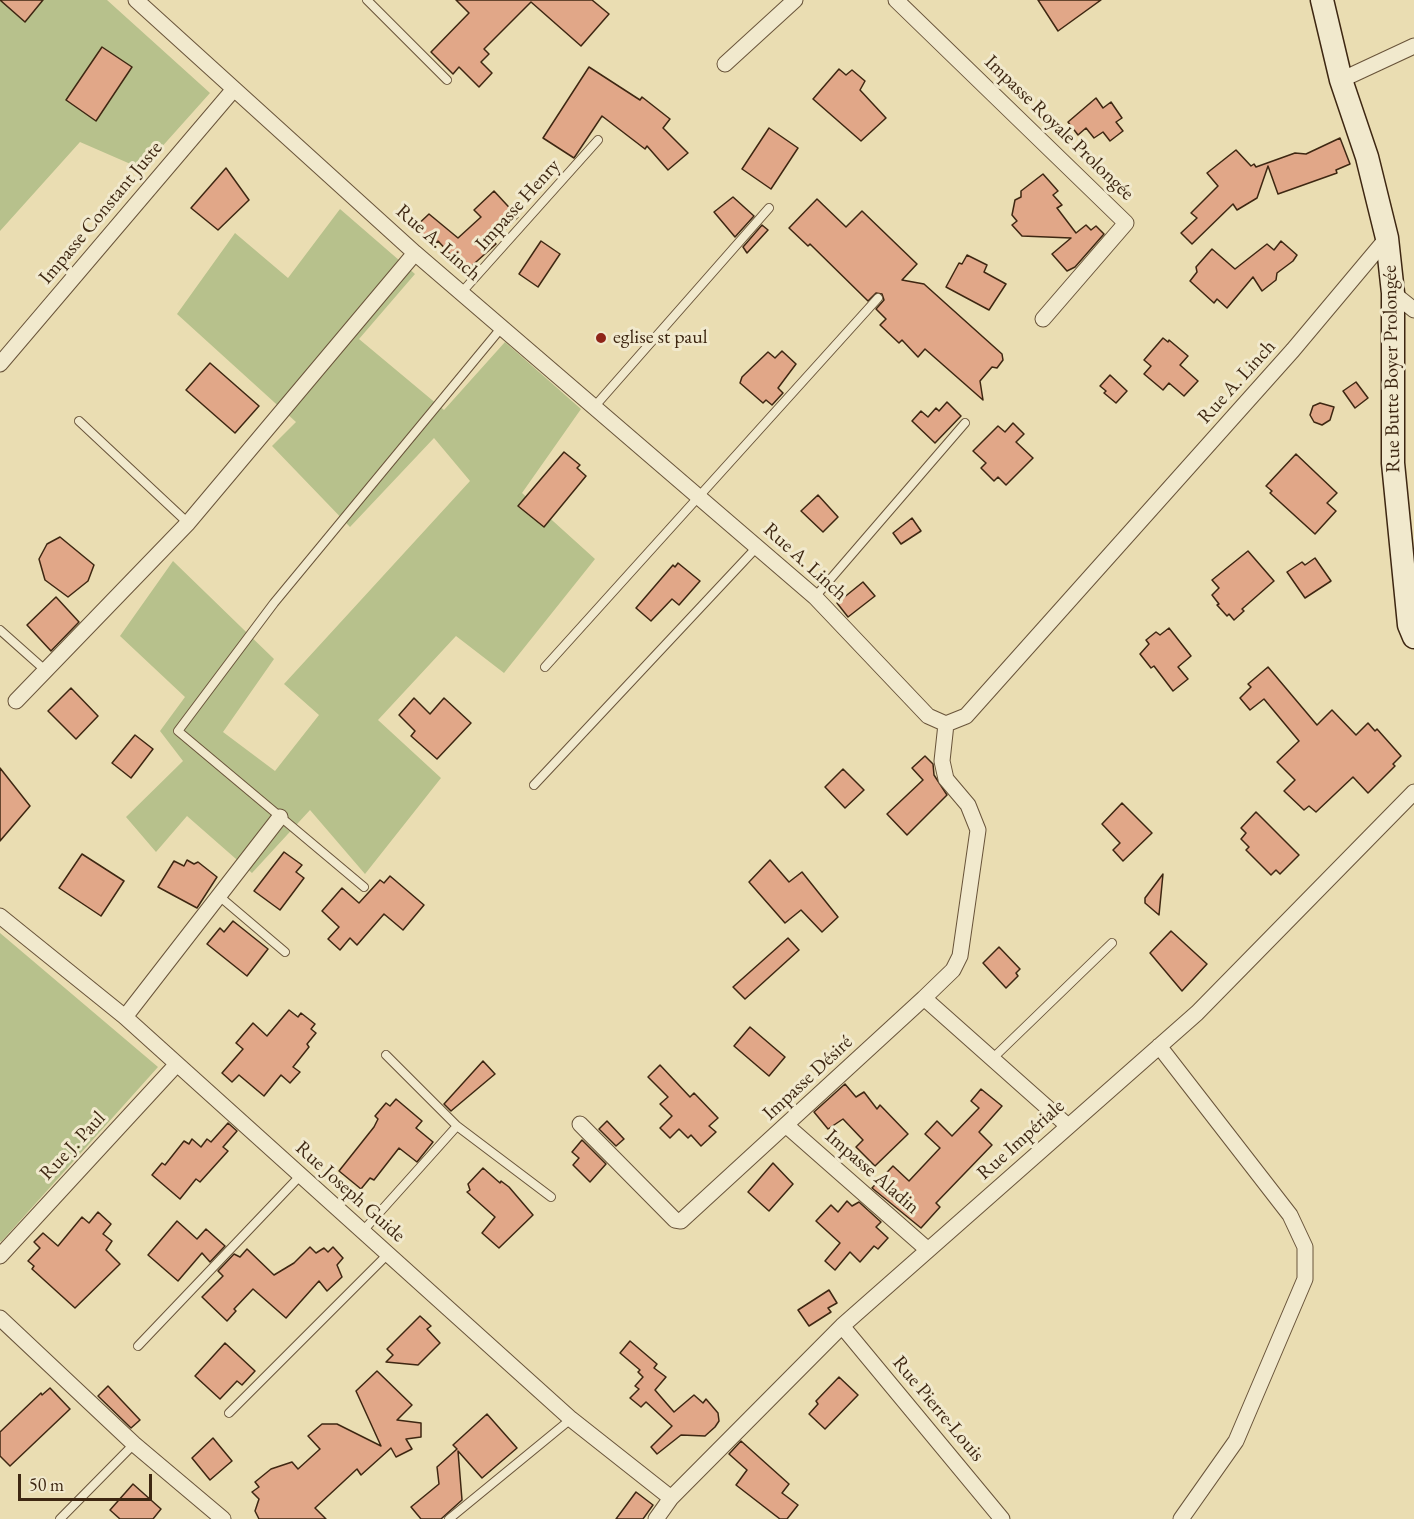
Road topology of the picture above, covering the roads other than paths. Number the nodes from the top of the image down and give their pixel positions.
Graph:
1 (136, 0) edge
2 (367, 0) edge
3 (795, 0) edge
4 (897, 0) edge
5 (1322, 0) edge
6 (1414, 46) edge
7 (726, 64) dead end
8 (447, 80) dead end
9 (1341, 80) junction
10 (234, 88) junction
11 (598, 140) dead end
12 (769, 208) dead end
13 (1387, 238) junction
14 (415, 252) junction
15 (462, 292) junction
16 (1393, 293) junction
17 (878, 298) dead end
18 (1414, 310) edge
19 (1043, 319) dead end
20 (503, 326) junction
21 (0, 364) edge
22 (595, 406) junction
23 (80, 421) dead end
24 (965, 423) dead end
25 (698, 495) junction
26 (188, 523) junction
27 (757, 547) junction
28 (815, 597) junction
29 (0, 630) edge
30 (1414, 637) edge
31 (545, 667) dead end
32 (45, 670) junction
33 (16, 701) dead end
34 (946, 724) junction
35 (534, 785) dead end
36 (1414, 792) edge
37 (280, 817) junction
38 (364, 887) dead end
39 (219, 896) junction
40 (0, 916) edge
41 (1112, 943) dead end
42 (285, 952) dead end
43 (924, 999) junction
44 (125, 1017) junction
45 (1159, 1046) junction
46 (386, 1055) dead end
47 (992, 1059) junction
48 (177, 1064) junction
49 (580, 1124) dead end
50 (457, 1126) junction
51 (787, 1126) junction
52 (1068, 1126) junction
53 (300, 1176) junction
54 (551, 1197) dead end
55 (362, 1232) junction
56 (928, 1250) junction
57 (387, 1255) junction
58 (0, 1256) edge
59 (0, 1318) edge
60 (842, 1326) junction
61 (138, 1346) dead end
62 (229, 1413) dead end
63 (571, 1419) junction
64 (134, 1444) junction
65 (671, 1498) junction
66 (60, 1519) edge
67 (223, 1519) edge
68 (449, 1519) edge
69 (656, 1519) edge
70 (1002, 1519) edge
71 (1181, 1519) edge

1 - 10 street, Rue A. Linch
2 - 8 lane
3 - 7 street
4 - 19 street, Impasse Royale Prolongée
5 - 9 street, Rue Butte Boyer Prolongée
6 - 9 street
9 - 13 street, Rue Butte Boyer Prolongée
10 - 14 street, Rue A. Linch
10 - 21 street, Impasse Constant Juste
11 - 15 lane, Impasse Henry
12 - 22 lane
13 - 16 street, Rue Butte Boyer Prolongée
13 - 34 street, Rue A. Linch
14 - 15 street, Rue A. Linch
14 - 26 street
15 - 20 street, Rue A. Linch
16 - 18 street
16 - 30 street, Rue Butte Boyer Prolongée
17 - 25 lane
20 - 22 street, Rue A. Linch
20 - 37 lane
22 - 25 street, Rue A. Linch
23 - 26 lane
24 - 28 lane
25 - 27 street, Rue A. Linch
25 - 31 lane
26 - 32 street
27 - 28 street, Rue A. Linch
27 - 35 lane
28 - 34 street, Rue A. Linch
29 - 32 lane
32 - 33 street
34 - 43 street, Impasse Désiré
36 - 45 street, Rue Impériale
37 - 38 lane
37 - 39 street
39 - 42 lane
39 - 44 street
40 - 44 street, Rue Joseph Guide
41 - 47 lane
43 - 47 street
43 - 51 street, Impasse Désiré
44 - 48 street, Rue Joseph Guide
45 - 52 street, Rue Impériale
45 - 71 street
46 - 50 lane
47 - 52 street
48 - 53 street, Rue Joseph Guide
48 - 58 street, Rue J. Paul
49 - 51 street, Impasse Désiré
50 - 54 lane
50 - 55 lane
51 - 56 street, Impasse Aladin
52 - 56 street, Rue Impériale
53 - 55 street, Rue Joseph Guide
53 - 61 lane
55 - 57 street, Rue Joseph Guide
56 - 60 street, Rue Impériale
57 - 62 lane
57 - 63 street, Rue Joseph Guide
59 - 64 street
60 - 65 street, Rue Impériale
60 - 70 street, Rue Pierre-Louis
63 - 65 street, Rue Joseph Guide
63 - 68 lane
64 - 66 lane
64 - 67 street
65 - 69 street, Rue Impériale

